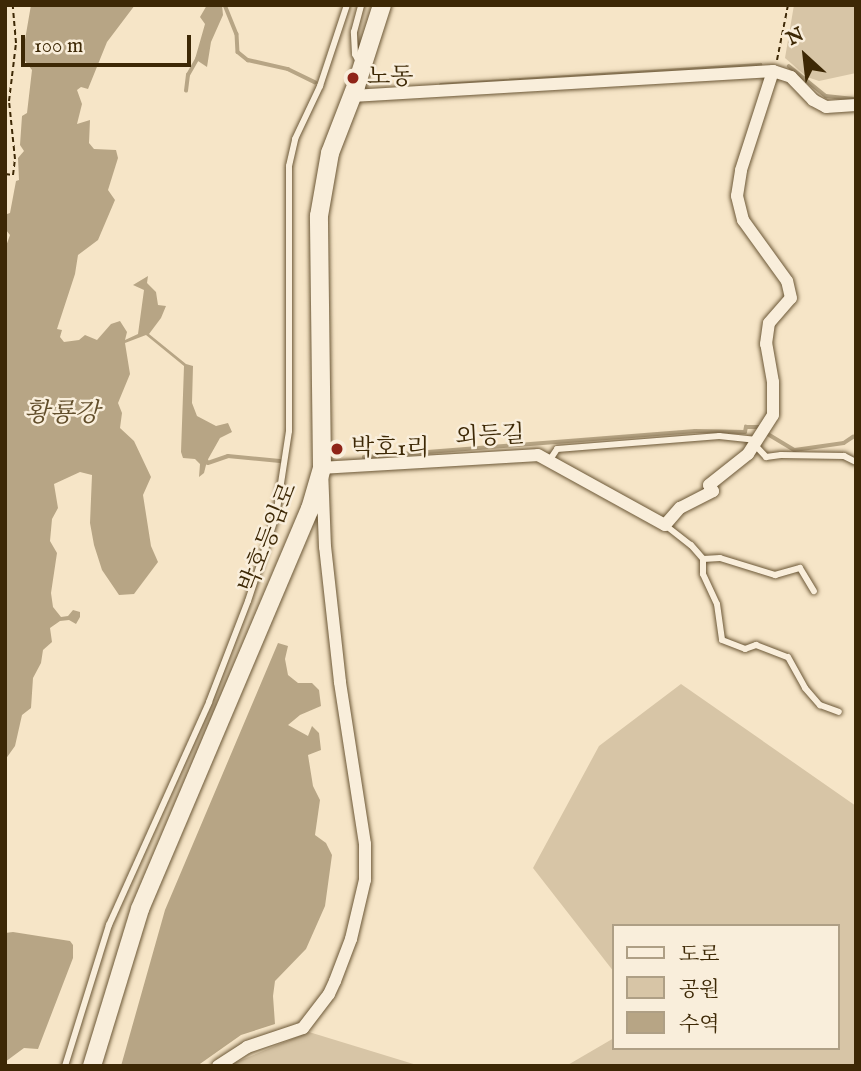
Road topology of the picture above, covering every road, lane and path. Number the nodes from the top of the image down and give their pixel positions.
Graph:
1 (13, 5) edge
2 (347, 5) edge
3 (362, 5) edge
4 (382, 5) edge
5 (788, 5) edge
6 (361, 67) junction
7 (773, 71) junction
8 (5, 93) edge
9 (10, 93) junction
10 (352, 96) junction
11 (856, 105) edge
12 (5, 174) edge
13 (756, 442) junction
14 (549, 461) junction
15 (856, 462) edge
16 (322, 468) junction
17 (665, 525) junction
18 (703, 559) junction
19 (814, 590) dead end
20 (839, 712) dead end
21 (65, 1066) edge
22 (92, 1066) edge
23 (218, 1066) edge

1 - 9 path
2 - 21 lane
3 - 6 lane
4 - 6 street, 박호등임로
5 - 7 path
6 - 10 street, 박호등임로
7 - 10 street
7 - 11 street
7 - 13 street
8 - 9 path
9 - 12 path
10 - 16 street, 박호등임로
13 - 14 lane
13 - 15 lane
13 - 17 street
14 - 16 street, 외등길
14 - 17 street, 외등길
16 - 22 street, 박호등임로
16 - 23 street
17 - 18 lane
18 - 19 lane
18 - 20 lane

